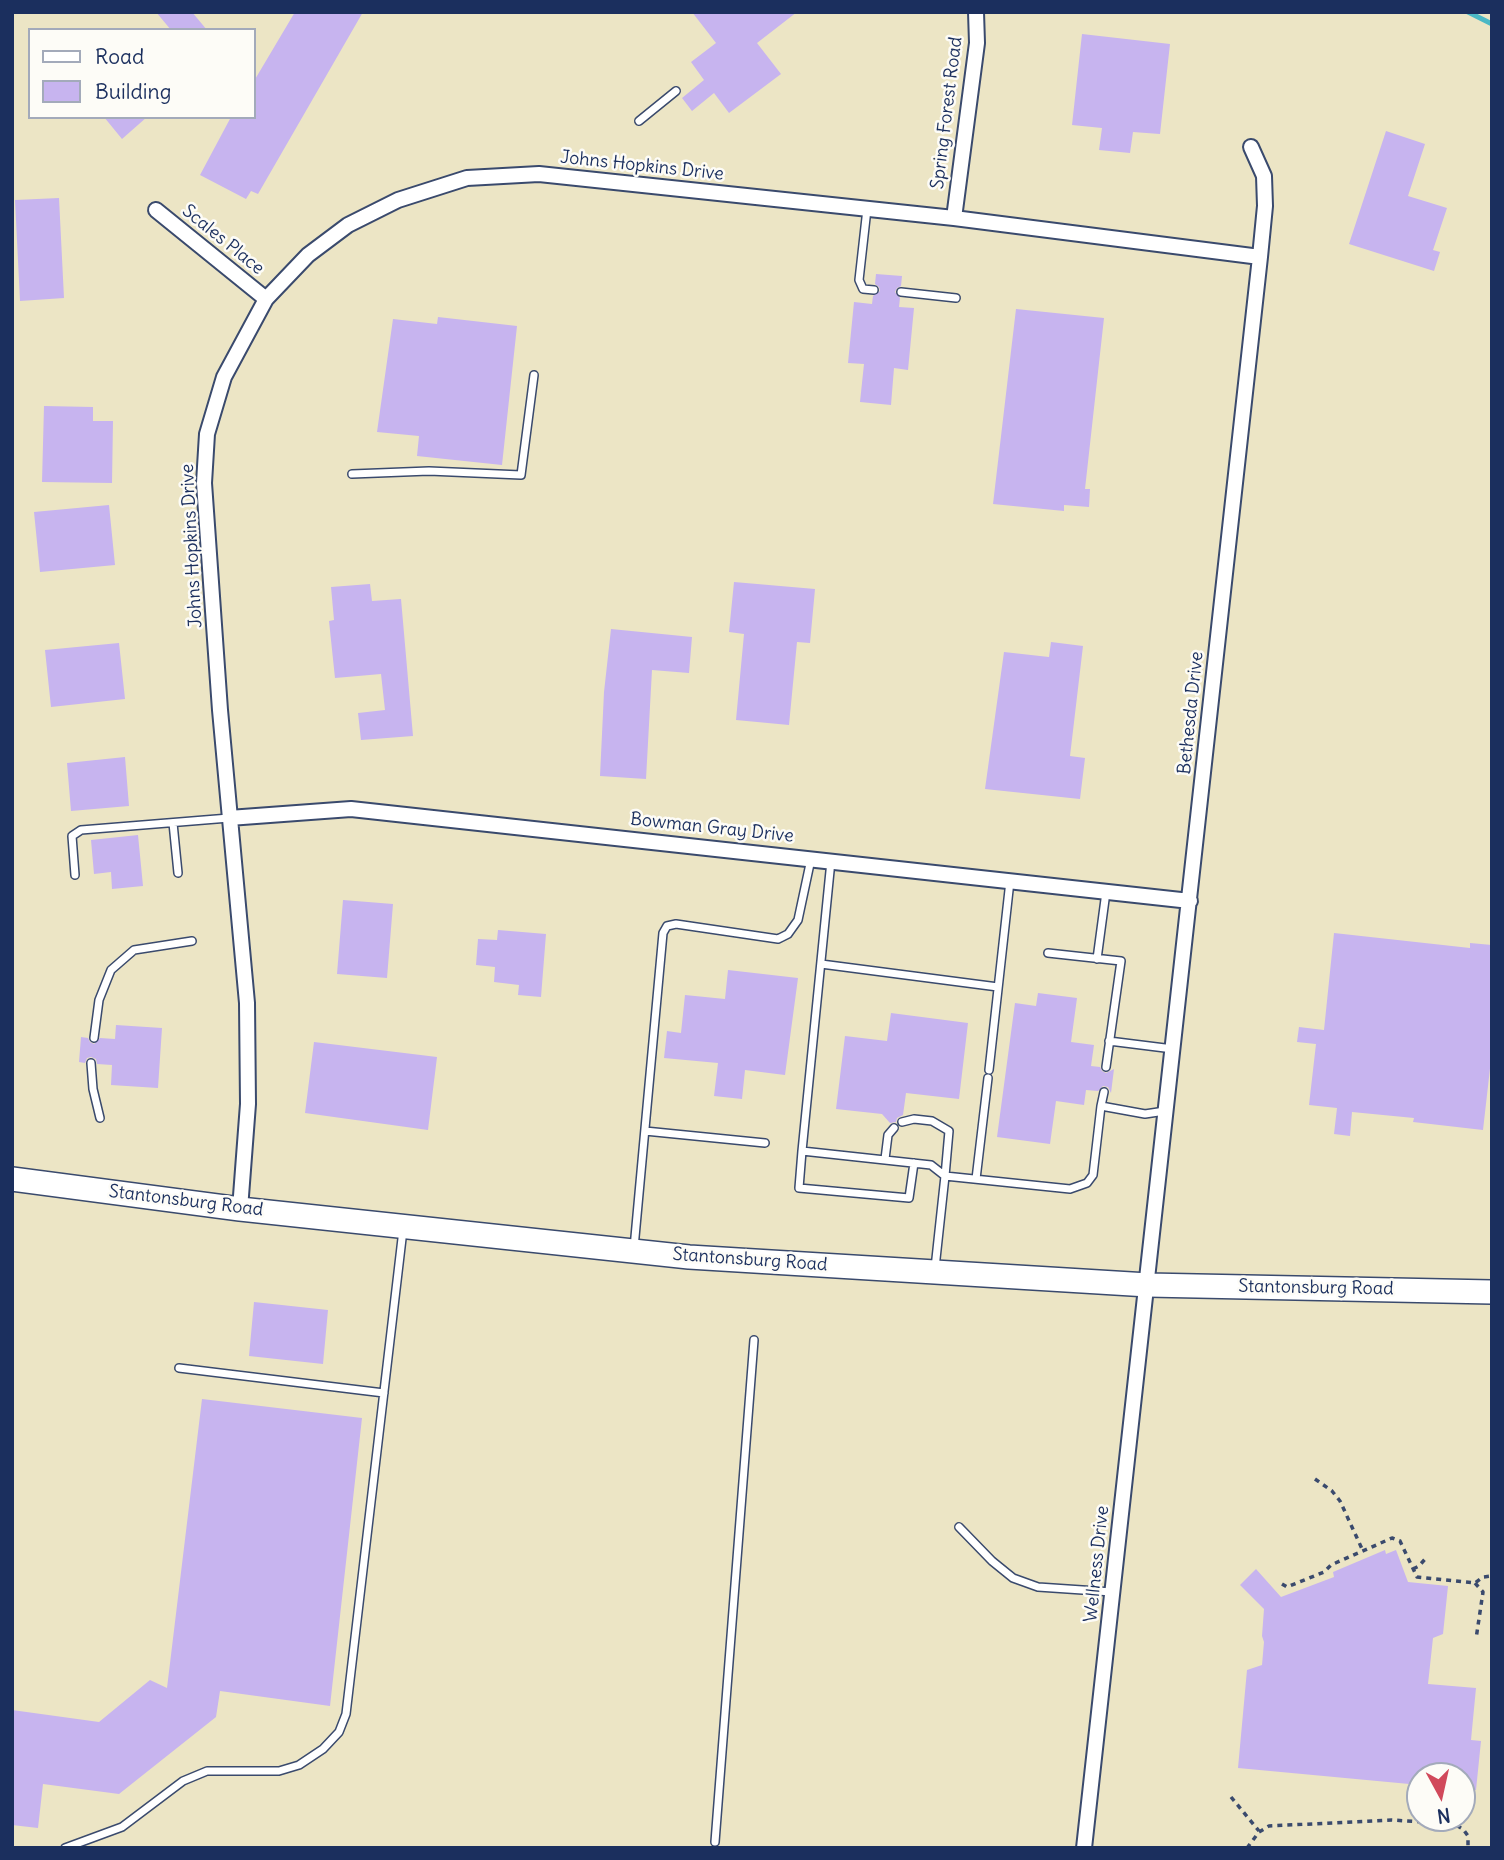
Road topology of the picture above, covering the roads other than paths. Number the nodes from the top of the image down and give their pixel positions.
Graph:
1 (976, 12) edge
2 (676, 91) dead end
3 (639, 121) dead end
4 (1251, 147) dead end
5 (867, 209) junction
6 (156, 210) dead end
7 (954, 218) junction
8 (1260, 257) junction
9 (874, 290) dead end
10 (901, 292) dead end
11 (956, 298) dead end
12 (266, 299) junction
13 (534, 375) dead end
14 (352, 474) dead end
15 (229, 818) junction
16 (173, 823) junction
17 (811, 859) junction
18 (831, 861) junction
19 (178, 873) dead end
20 (75, 875) dead end
21 (1010, 881) junction
22 (1106, 892) junction
23 (1190, 901) junction
24 (192, 941) dead end
25 (1048, 953) dead end
26 (1097, 958) junction
27 (821, 964) junction
28 (998, 987) junction
29 (94, 1038) dead end
30 (1109, 1041) junction
31 (1173, 1049) junction
32 (91, 1063) dead end
33 (1106, 1067) dead end
34 (1104, 1092) dead end
35 (1101, 1106) junction
36 (1165, 1111) junction
37 (100, 1118) dead end
38 (902, 1122) dead end
39 (894, 1128) dead end
40 (645, 1132) junction
41 (765, 1143) dead end
42 (802, 1151) junction
43 (885, 1159) junction
44 (914, 1163) junction
45 (945, 1176) junction
46 (12, 1179) edge
47 (976, 1179) junction
48 (240, 1209) junction
49 (404, 1226) junction
50 (634, 1251) junction
51 (935, 1272) junction
52 (1147, 1285) junction
53 (1492, 1292) edge
54 (754, 1340) dead end
55 (179, 1368) dead end
56 (384, 1392) junction
57 (959, 1527) dead end
58 (1113, 1592) junction
59 (715, 1842) dead end
60 (65, 1848) edge
61 (1084, 1848) edge

1 - 7 street, Spring Forest Road
2 - 3 lane
4 - 8 street, Bethesda Drive
5 - 7 street, Johns Hopkins Drive
5 - 9 lane
5 - 12 street, Johns Hopkins Drive
6 - 12 street, Scales Place
7 - 8 street, Johns Hopkins Drive
8 - 23 street, Bethesda Drive
10 - 11 lane
12 - 15 street, Johns Hopkins Drive
13 - 14 lane
15 - 16 lane
15 - 17 street, Bowman Gray Drive
15 - 48 street, Johns Hopkins Drive
16 - 19 lane
16 - 20 lane
17 - 18 street, Bowman Gray Drive
17 - 40 lane
18 - 21 street, Bowman Gray Drive
18 - 27 lane
21 - 22 street, Bowman Gray Drive
21 - 28 lane
22 - 23 street, Bowman Gray Drive
22 - 26 lane
23 - 31 street, Bethesda Drive
24 - 29 lane
25 - 26 lane
26 - 30 lane
27 - 28 lane
27 - 42 lane
28 - 47 lane
30 - 31 lane
30 - 33 lane
31 - 36 street, Bethesda Drive
32 - 37 lane
34 - 35 lane
35 - 36 lane
35 - 47 lane
36 - 52 street, Bethesda Drive
38 - 45 lane
39 - 43 lane
40 - 41 lane
40 - 50 lane
42 - 43 lane
42 - 44 lane
43 - 44 lane
44 - 45 lane
45 - 47 lane
45 - 51 lane
46 - 48 main road, Stantonsburg Road
48 - 49 main road, Stantonsburg Road
49 - 50 main road, Stantonsburg Road
49 - 56 lane
50 - 51 main road, Stantonsburg Road
51 - 52 main road, Stantonsburg Road
52 - 53 main road, Stantonsburg Road
52 - 58 street, Wellness Drive
54 - 59 lane
55 - 56 lane
56 - 60 lane
57 - 58 lane
58 - 61 street, Wellness Drive

